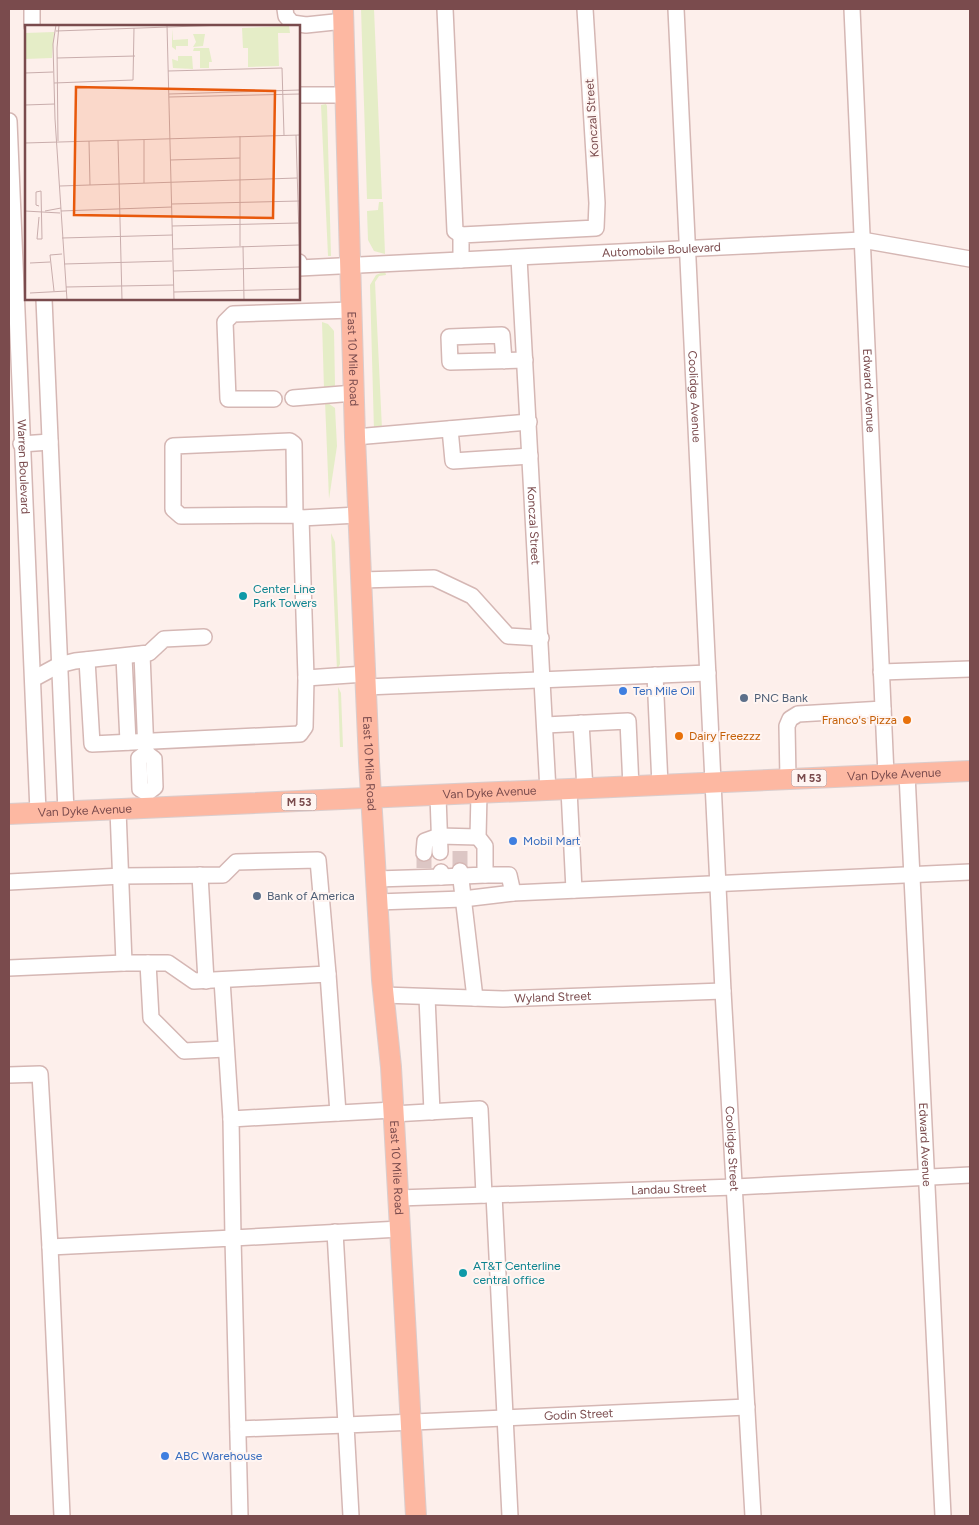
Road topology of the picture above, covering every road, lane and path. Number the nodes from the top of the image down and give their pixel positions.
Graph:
1 (32, 9) edge
2 (285, 9) edge
3 (445, 9) edge
4 (585, 9) edge
5 (676, 9) edge
6 (852, 9) edge
7 (343, 15) edge
8 (32, 25) edge
9 (300, 95) edge
10 (346, 95) junction
11 (9, 121) edge
12 (20, 212) edge
13 (596, 228) junction
14 (461, 235) junction
15 (862, 240) junction
16 (688, 249) junction
17 (595, 254) junction
18 (519, 258) junction
19 (970, 259) edge
20 (461, 260) junction
21 (351, 265) junction
22 (300, 268) edge
23 (44, 300) edge
24 (352, 310) junction
25 (504, 360) dead end
26 (525, 360) junction
27 (354, 393) junction
28 (293, 398) dead end
29 (274, 399) dead end
30 (529, 422) junction
31 (450, 429) junction
32 (355, 437) junction
33 (50, 442) junction
34 (21, 444) junction
35 (530, 456) junction
36 (358, 515) junction
37 (298, 516) junction
38 (362, 580) junction
39 (204, 637) dead end
40 (541, 638) junction
41 (142, 654) junction
42 (124, 657) junction
43 (87, 660) junction
44 (59, 665) junction
45 (970, 669) edge
46 (881, 672) junction
47 (708, 673) junction
48 (655, 675) junction
49 (306, 678) junction
50 (33, 679) junction
51 (365, 680) junction
52 (543, 680) junction
53 (883, 709) junction
54 (581, 723) junction
55 (545, 725) junction
56 (128, 742) junction
57 (146, 748) junction
58 (970, 771) edge
59 (886, 774) junction
60 (907, 774) junction
61 (788, 779) junction
62 (713, 783) junction
63 (660, 785) junction
64 (631, 787) junction
65 (577, 790) junction
66 (548, 791) junction
67 (478, 794) junction
68 (438, 796) junction
69 (371, 799) junction
70 (147, 801) junction
71 (118, 810) junction
72 (38, 812) junction
73 (66, 812) junction
74 (9, 814) edge
75 (439, 836) junction
76 (478, 838) junction
77 (440, 852) tunnel mouth
78 (424, 853) tunnel mouth
79 (970, 872) edge
80 (461, 874) junction
81 (200, 875) junction
82 (485, 875) junction
83 (912, 875) junction
84 (122, 876) junction
85 (376, 879) junction
86 (9, 882) edge
87 (718, 884) junction
88 (574, 890) junction
89 (513, 893) junction
90 (463, 899) junction
91 (377, 902) junction
92 (124, 963) junction
93 (148, 963) junction
94 (9, 968) edge
95 (328, 974) junction
96 (222, 980) junction
97 (206, 981) junction
98 (723, 991) junction
99 (383, 996) junction
100 (427, 997) junction
101 (475, 998) junction
102 (226, 1049) junction
103 (9, 1075) edge
104 (393, 1112) junction
105 (432, 1112) junction
106 (338, 1113) junction
107 (231, 1119) junction
108 (970, 1175) edge
109 (925, 1177) junction
110 (735, 1187) junction
111 (489, 1195) junction
112 (398, 1198) junction
113 (400, 1229) junction
114 (335, 1232) junction
115 (233, 1238) junction
116 (50, 1247) junction
117 (747, 1407) junction
118 (504, 1417) junction
119 (411, 1420) junction
120 (346, 1425) junction
121 (238, 1429) junction
122 (62, 1516) edge
123 (240, 1516) edge
124 (351, 1516) edge
125 (416, 1516) edge
126 (510, 1516) edge
127 (753, 1516) edge
128 (942, 1516) edge

1 - 8 street
2 - 7 street
3 - 14 street
4 - 13 street, Konczal Street
5 - 16 street, Coolidge Avenue
6 - 15 street, Edward Avenue
7 - 10 main road, East 10 Mile Road
9 - 10 street
10 - 21 main road, East 10 Mile Road
11 - 12 street, Warren Boulevard
12 - 34 street, Warren Boulevard
13 - 14 street
13 - 17 street, Konczal Street
14 - 20 street
15 - 16 street, Automobile Boulevard
15 - 19 street, Automobile Boulevard
15 - 46 street, Edward Avenue
16 - 17 street, Automobile Boulevard
16 - 47 street, Coolidge Avenue
17 - 18 street, Automobile Boulevard
18 - 20 street, Automobile Boulevard
18 - 26 street, Konczal Street
20 - 21 street, Automobile Boulevard
21 - 22 street, Automobile Boulevard
21 - 24 main road, East 10 Mile Road
23 - 33 street
24 - 27 main road, East 10 Mile Road
24 - 29 street
25 - 26 street
26 - 30 street, Konczal Street
27 - 28 street
27 - 32 main road, East 10 Mile Road
30 - 31 street
30 - 35 street, Konczal Street
31 - 32 street
31 - 35 street
32 - 36 main road, East 10 Mile Road
33 - 34 street
33 - 44 street
34 - 50 street, Warren Boulevard
35 - 40 street, Konczal Street
36 - 37 street
36 - 38 main road, East 10 Mile Road
37 - 37 street
37 - 49 street
38 - 40 street
38 - 51 main road, East 10 Mile Road
39 - 41 street
40 - 52 street, Konczal Street
41 - 42 street
41 - 57 street
42 - 43 street
42 - 56 street
43 - 44 street
43 - 56 street
44 - 50 street
44 - 73 street
45 - 46 street
46 - 53 street, Edward Avenue
47 - 48 street
47 - 62 street, Coolidge Avenue
48 - 52 street
48 - 63 street
49 - 51 street
49 - 57 street
50 - 72 street, Warren Boulevard
51 - 52 street
51 - 69 main road, East 10 Mile Road
52 - 55 street, Konczal Street
53 - 59 street, Edward Avenue
53 - 61 street
54 - 55 street
54 - 64 street
54 - 65 street
55 - 66 street, Konczal Street
56 - 57 street
57 - 70 street
58 - 60 main road, Van Dyke Avenue / M 53
59 - 60 main road, Van Dyke Avenue / M 53
59 - 61 main road, Van Dyke Avenue / M 53
60 - 83 street, Edward Avenue
61 - 62 main road, Van Dyke Avenue / M 53
62 - 63 main road, Van Dyke Avenue / M 53
62 - 87 street, Coolidge Street
63 - 64 main road, Van Dyke Avenue / M 53
64 - 65 main road, Van Dyke Avenue / M 53
65 - 66 main road, Van Dyke Avenue / M 53
65 - 88 street
66 - 67 main road, Van Dyke Avenue / M 53
67 - 68 main road, Van Dyke Avenue / M 53
67 - 76 street
68 - 69 main road, Van Dyke Avenue / M 53
68 - 75 street
69 - 70 main road, Van Dyke Avenue / M 53
69 - 85 main road, East 10 Mile Road
70 - 71 main road, Van Dyke Avenue / M 53
71 - 73 main road, Van Dyke Avenue / M 53
71 - 84 street
72 - 73 main road, Van Dyke Avenue / M 53
72 - 74 main road, Van Dyke Avenue / M 53
75 - 76 street
75 - 77 street
75 - 78 street
76 - 82 street
79 - 83 street
80 - 82 street
80 - 85 street
80 - 90 street
81 - 84 street
81 - 95 street
81 - 97 street
82 - 89 street
83 - 87 street
83 - 109 street, Edward Avenue
84 - 86 street
84 - 92 street
85 - 91 main road, East 10 Mile Road
87 - 88 street
87 - 98 street, Coolidge Street
88 - 89 street
89 - 90 street
90 - 91 street
90 - 101 street
91 - 99 main road, East 10 Mile Road
92 - 93 street
92 - 94 street
93 - 97 street
93 - 102 street
95 - 96 street
95 - 106 street
96 - 97 street
96 - 102 street
98 - 101 street, Wyland Street
98 - 110 street, Coolidge Street
99 - 100 street, Wyland Street
99 - 104 main road, East 10 Mile Road
100 - 101 street, Wyland Street
100 - 105 street
102 - 107 street
103 - 116 street
104 - 105 street
104 - 106 street
104 - 112 main road, East 10 Mile Road
105 - 111 street
106 - 107 street
107 - 115 street
108 - 109 street, Landau Street
109 - 110 street, Landau Street
109 - 128 street, Edward Avenue
110 - 111 street, Landau Street
110 - 117 street, Coolidge Street
111 - 112 street, Landau Street
111 - 118 street
112 - 113 main road, East 10 Mile Road
113 - 114 street
113 - 119 main road, East 10 Mile Road
114 - 115 street
114 - 120 street
115 - 116 street
115 - 121 street
116 - 122 street
117 - 118 street, Godin Street
117 - 127 street, Coolidge Street
118 - 119 street, Godin Street
118 - 126 street
119 - 120 street, Godin Street
119 - 125 main road, East 10 Mile Road
120 - 121 street, Godin Street
120 - 124 street
121 - 123 street

